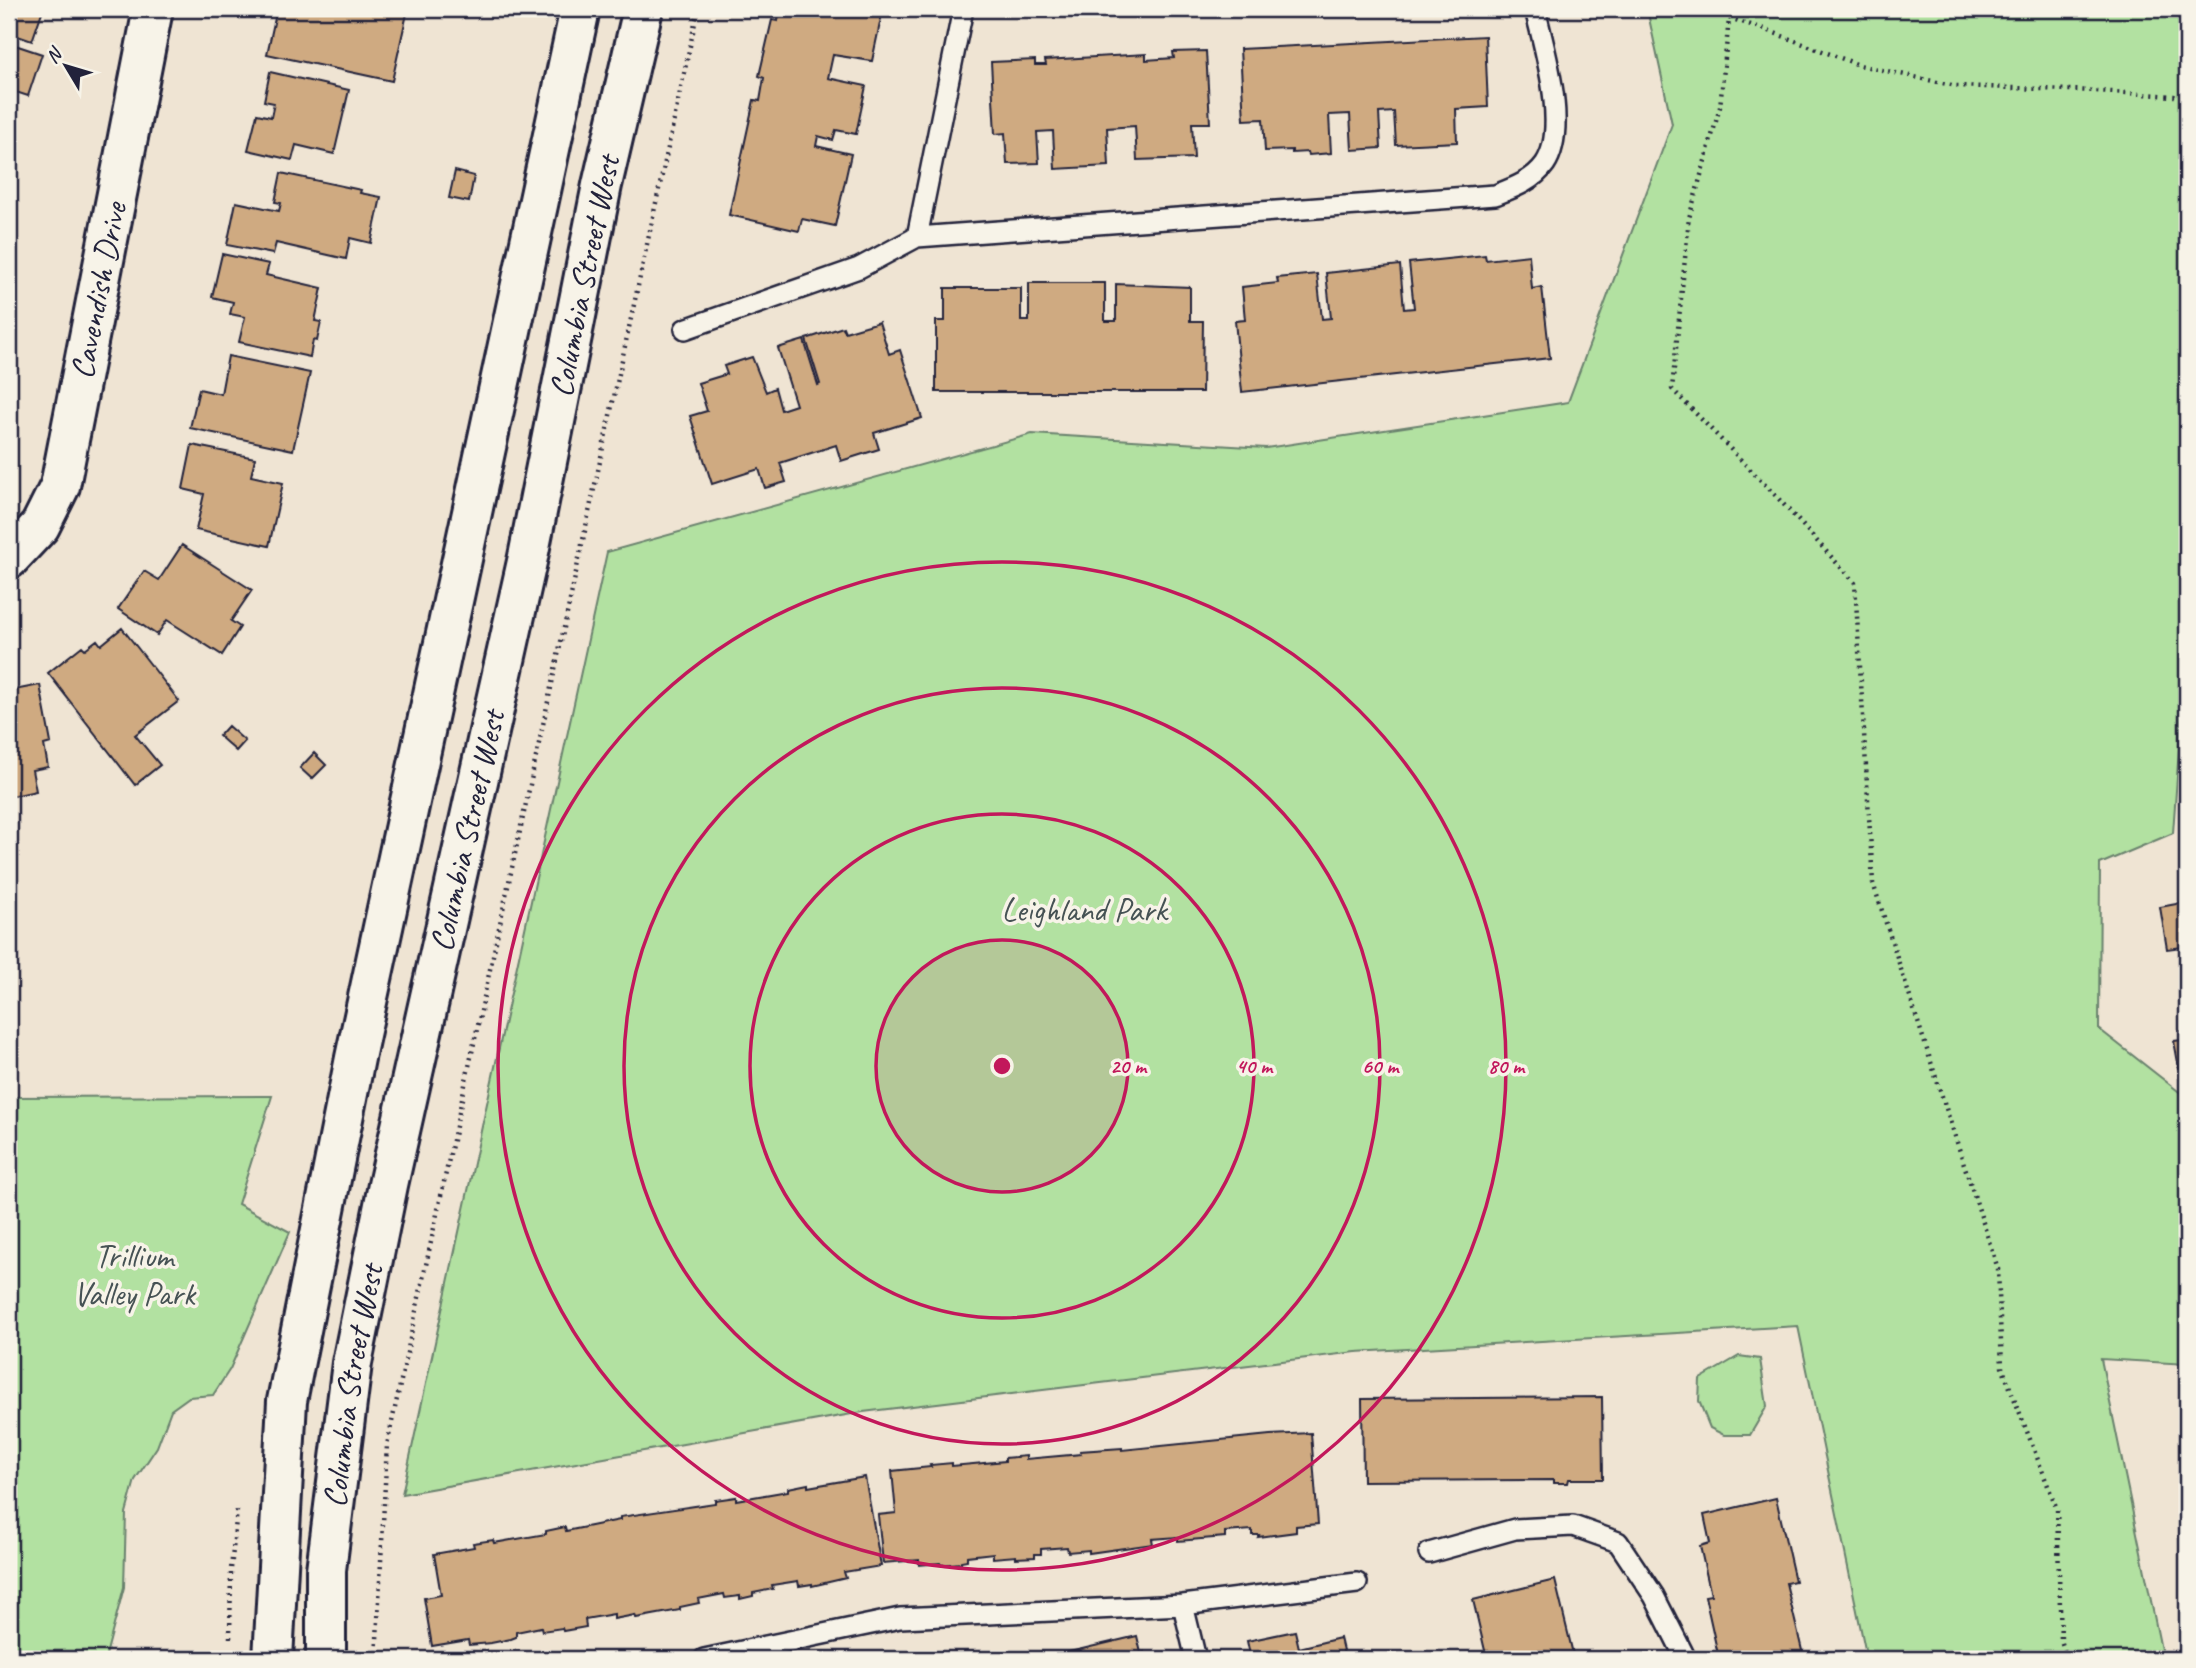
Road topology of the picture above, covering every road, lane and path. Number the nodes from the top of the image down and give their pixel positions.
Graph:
1 (153, 9) edge
2 (580, 9) edge
3 (643, 9) edge
4 (698, 9) edge
5 (963, 9) edge
6 (1535, 9) edge
7 (1730, 9) edge
8 (1729, 18) junction
9 (2187, 102) edge
10 (917, 237) junction
11 (685, 329) dead end
12 (9, 559) edge
13 (1429, 1553) dead end
14 (1357, 1583) dead end
15 (1182, 1605) junction
16 (273, 1659) edge
17 (326, 1659) edge
18 (376, 1659) edge
19 (704, 1659) edge
20 (1196, 1659) edge
21 (1686, 1659) edge
22 (2067, 1659) edge

1 - 12 main road, Cavendish Drive
2 - 16 main road, Columbia Street West
3 - 17 main road, Columbia Street West
4 - 18 path
5 - 10 lane
6 - 10 lane
7 - 8 path
8 - 9 path
8 - 22 path
10 - 11 lane
13 - 21 lane
14 - 15 lane
15 - 19 lane
15 - 20 lane

